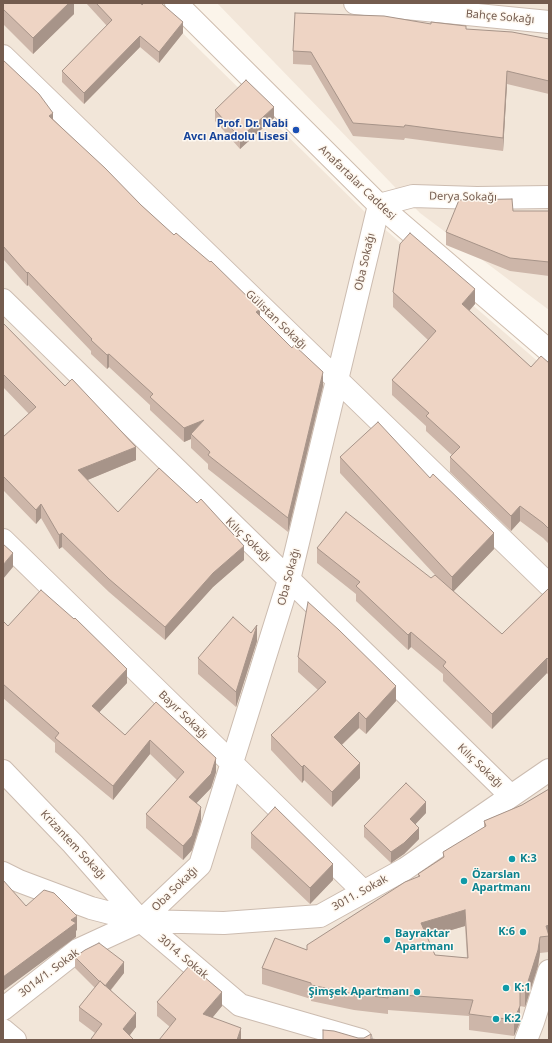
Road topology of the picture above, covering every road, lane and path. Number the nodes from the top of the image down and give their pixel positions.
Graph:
1 (176, 3) edge
2 (355, 3) edge
3 (549, 22) edge
4 (3, 56) edge
5 (549, 197) edge
6 (379, 205) junction
7 (3, 300) edge
8 (549, 351) edge
9 (337, 380) junction
10 (3, 540) edge
11 (289, 580) junction
12 (549, 584) edge
13 (232, 763) junction
14 (549, 770) edge
15 (3, 771) edge
16 (511, 796) junction
17 (3, 873) edge
18 (363, 891) junction
19 (140, 921) junction
20 (549, 971) edge
21 (3, 1009) edge
22 (3, 1030) edge
23 (15, 1040) edge
24 (361, 1040) edge
25 (526, 1040) edge

1 - 6 street, Anafartalar Caddesi
2 - 3 street, Bahçe Sokağı
4 - 9 street, Gülistan Sokağı
5 - 6 street, Derya Sokağı
6 - 8 street, Anafartalar Caddesi
6 - 9 street, Oba Sokağı
7 - 11 street, Kılıç Sokağı
9 - 11 street, Oba Sokağı
9 - 12 street, Gülistan Sokağı
10 - 13 street, Bayır Sokağı
11 - 13 street, Oba Sokağı
11 - 16 street, Kılıç Sokağı
13 - 18 street, Bayır Sokağı
13 - 19 street, Oba Sokağı
14 - 16 street, 3011. Sokak
15 - 19 street, Krizantem Sokağı
16 - 18 street, 3011. Sokak
17 - 19 street, 3014. Sokak
18 - 19 street, 3011. Sokak
19 - 21 street, 3014/1. Sokak
19 - 24 street, 3014. Sokak
20 - 25 street
22 - 23 street

